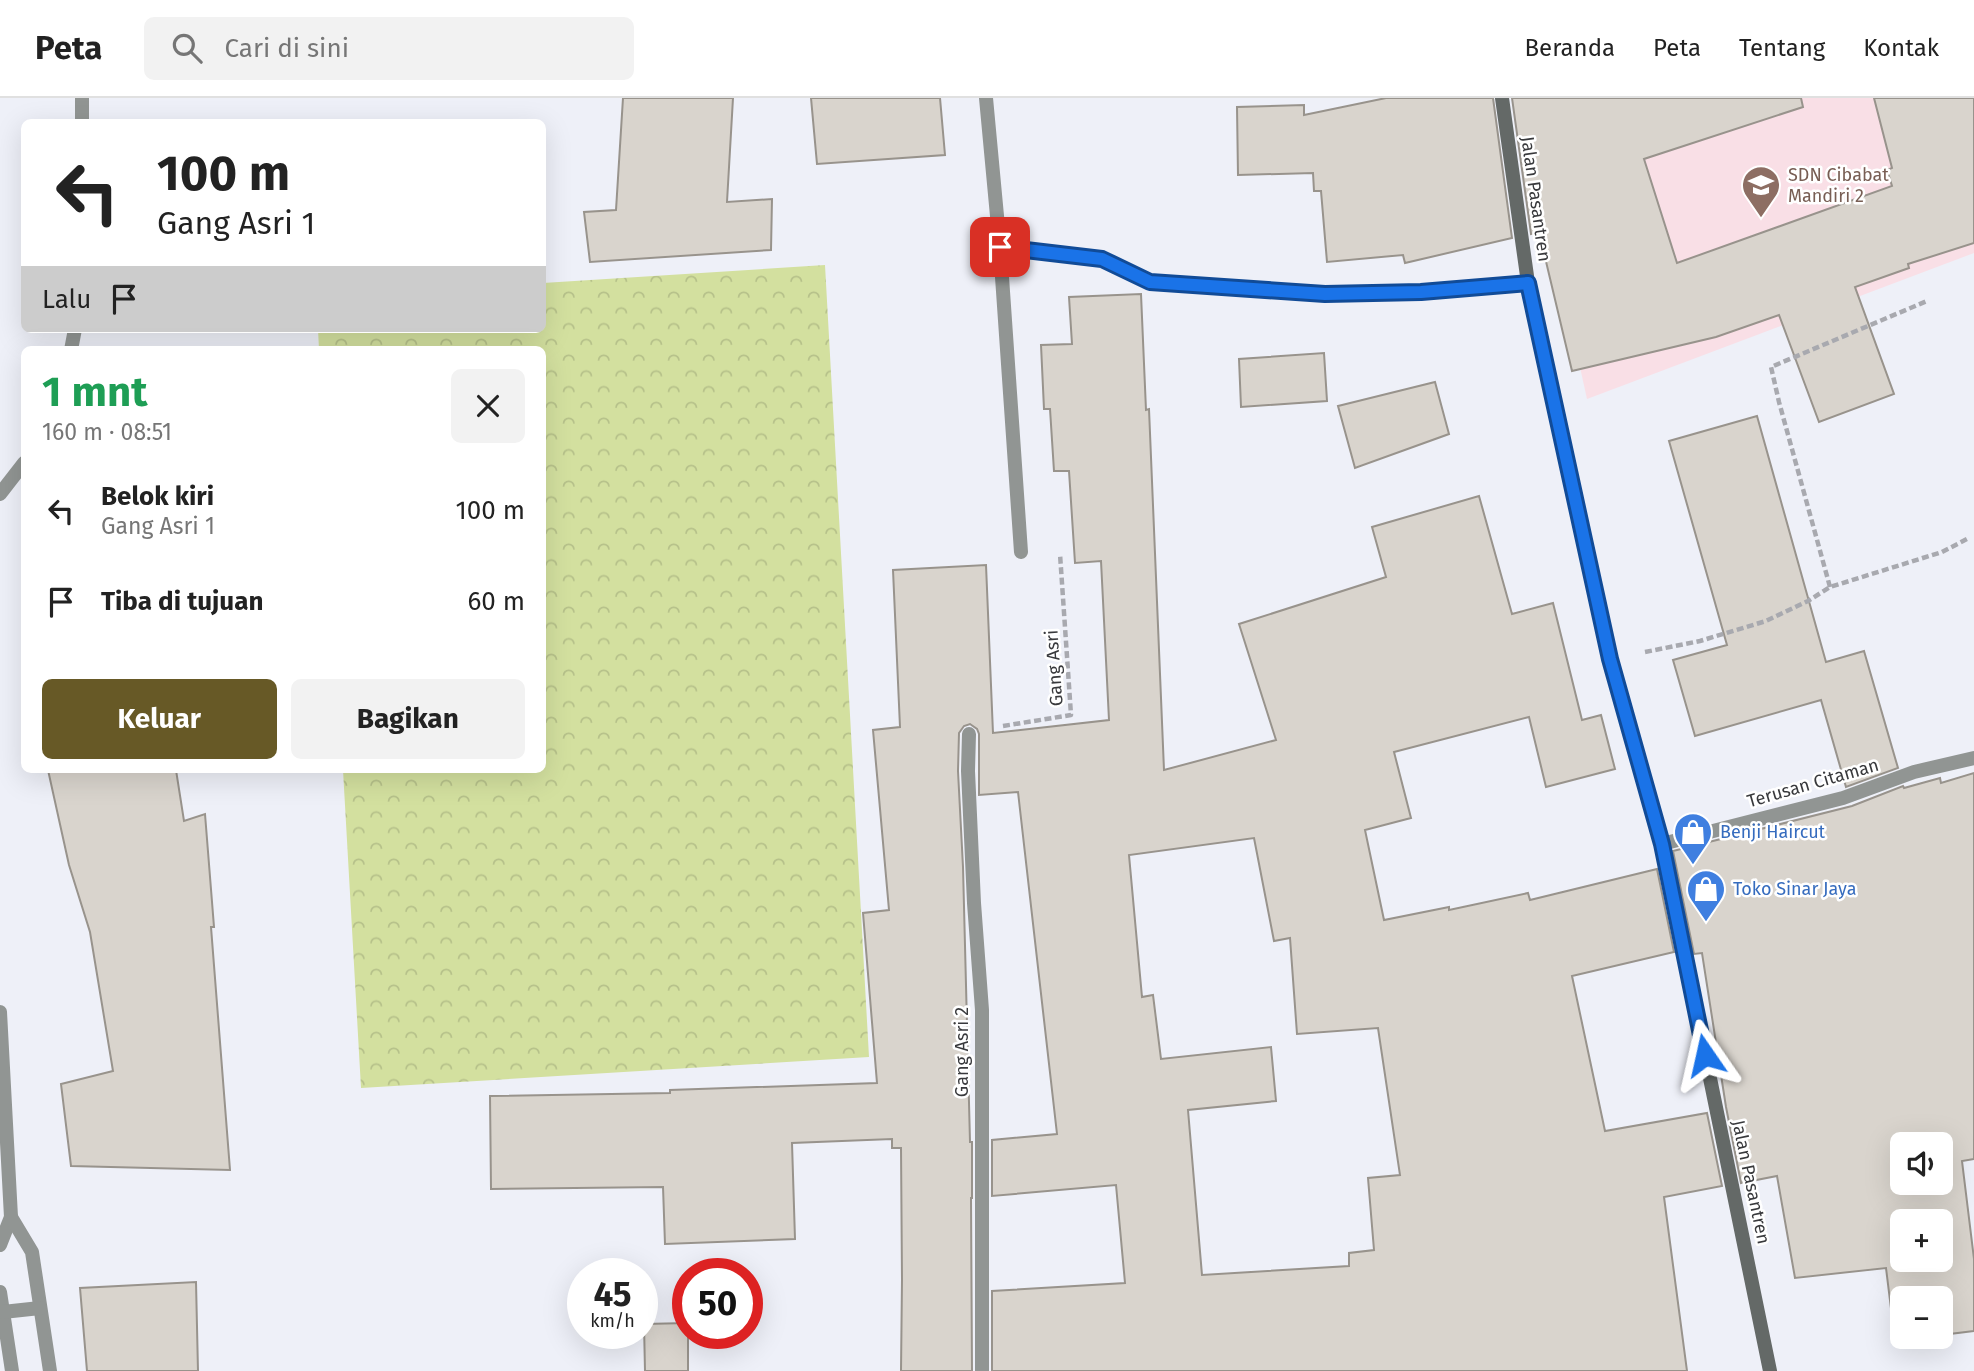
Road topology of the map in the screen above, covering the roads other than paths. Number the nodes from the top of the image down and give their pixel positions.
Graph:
1 (82, 98) edge
2 (986, 98) edge
3 (1502, 98) edge
4 (82, 119) edge
5 (1000, 247) junction
6 (1528, 283) junction
7 (21, 467) edge
8 (0, 494) edge
9 (1021, 552) road end
10 (969, 734) road end
11 (1974, 758) edge
12 (1662, 844) junction
13 (0, 1012) edge
14 (11, 1217) junction
15 (0, 1245) edge
16 (0, 1292) edge
17 (40, 1308) junction
18 (3, 1312) junction
19 (12, 1371) edge
20 (50, 1371) edge
21 (982, 1371) edge
22 (1770, 1371) edge

1 - 4 street
2 - 5 street
3 - 6 main road, Jalan Pasantren
5 - 6 street
5 - 9 street
6 - 12 main road, Jalan Pasantren
7 - 8 street
10 - 21 street, Gang Asri 2
11 - 12 street, Terusan Citaman
12 - 22 main road, Jalan Pasantren
13 - 14 street
14 - 15 street
14 - 17 street
16 - 18 street
17 - 18 street
17 - 20 street
18 - 19 street

